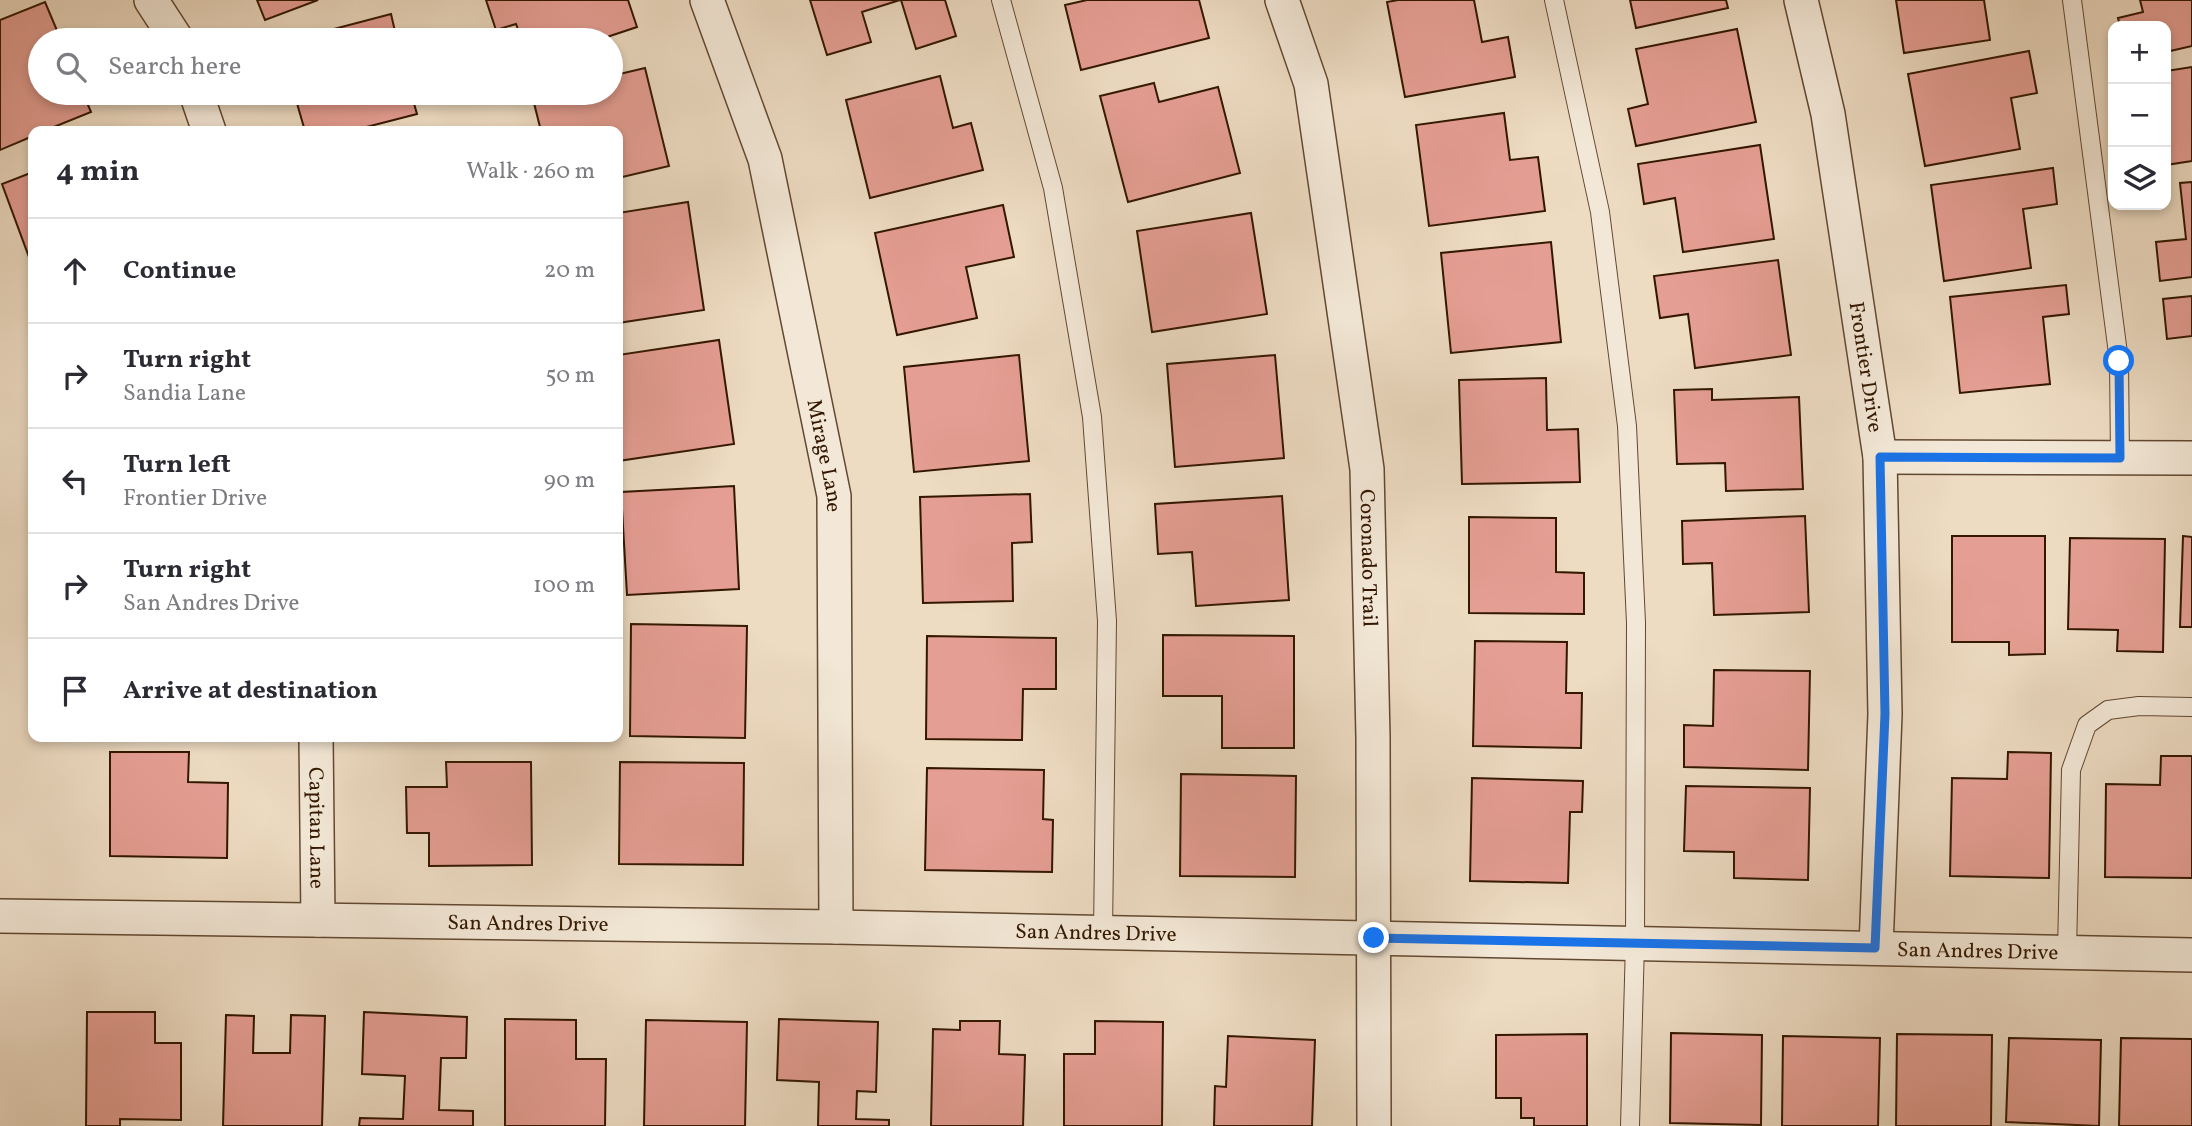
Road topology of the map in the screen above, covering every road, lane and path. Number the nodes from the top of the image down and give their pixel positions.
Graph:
1 (151, 0) edge
2 (707, 0) edge
3 (1001, 0) edge
4 (1282, 0) edge
5 (1554, 0) edge
6 (1801, 0) edge
7 (2071, 0) edge
8 (169, 28) edge
9 (200, 105) edge
10 (207, 126) edge
11 (1880, 457) junction
12 (2120, 458) junction
13 (2192, 458) edge
14 (2192, 708) edge
15 (316, 742) edge
16 (0, 916) edge
17 (318, 920) junction
18 (836, 927) junction
19 (1103, 932) junction
20 (1374, 938) junction
21 (1635, 943) junction
22 (1875, 948) junction
23 (2067, 952) junction
24 (2192, 955) edge
25 (1374, 1126) edge
26 (1630, 1126) edge

1 - 8 street
2 - 18 street, Mirage Lane
3 - 19 lane
4 - 20 street, Coronado Trail
5 - 21 lane
6 - 11 street, Frontier Drive
7 - 12 lane
9 - 10 street
11 - 12 street
11 - 22 street, Frontier Drive
12 - 13 street
14 - 23 lane
15 - 17 street, Capitan Lane
16 - 17 street, San Andres Drive
17 - 18 street, San Andres Drive
18 - 19 street, San Andres Drive
19 - 20 street, San Andres Drive
20 - 21 street, San Andres Drive
20 - 25 street, Coronado Trail
21 - 22 street, San Andres Drive
21 - 26 lane
22 - 23 street, San Andres Drive
23 - 24 street, San Andres Drive

